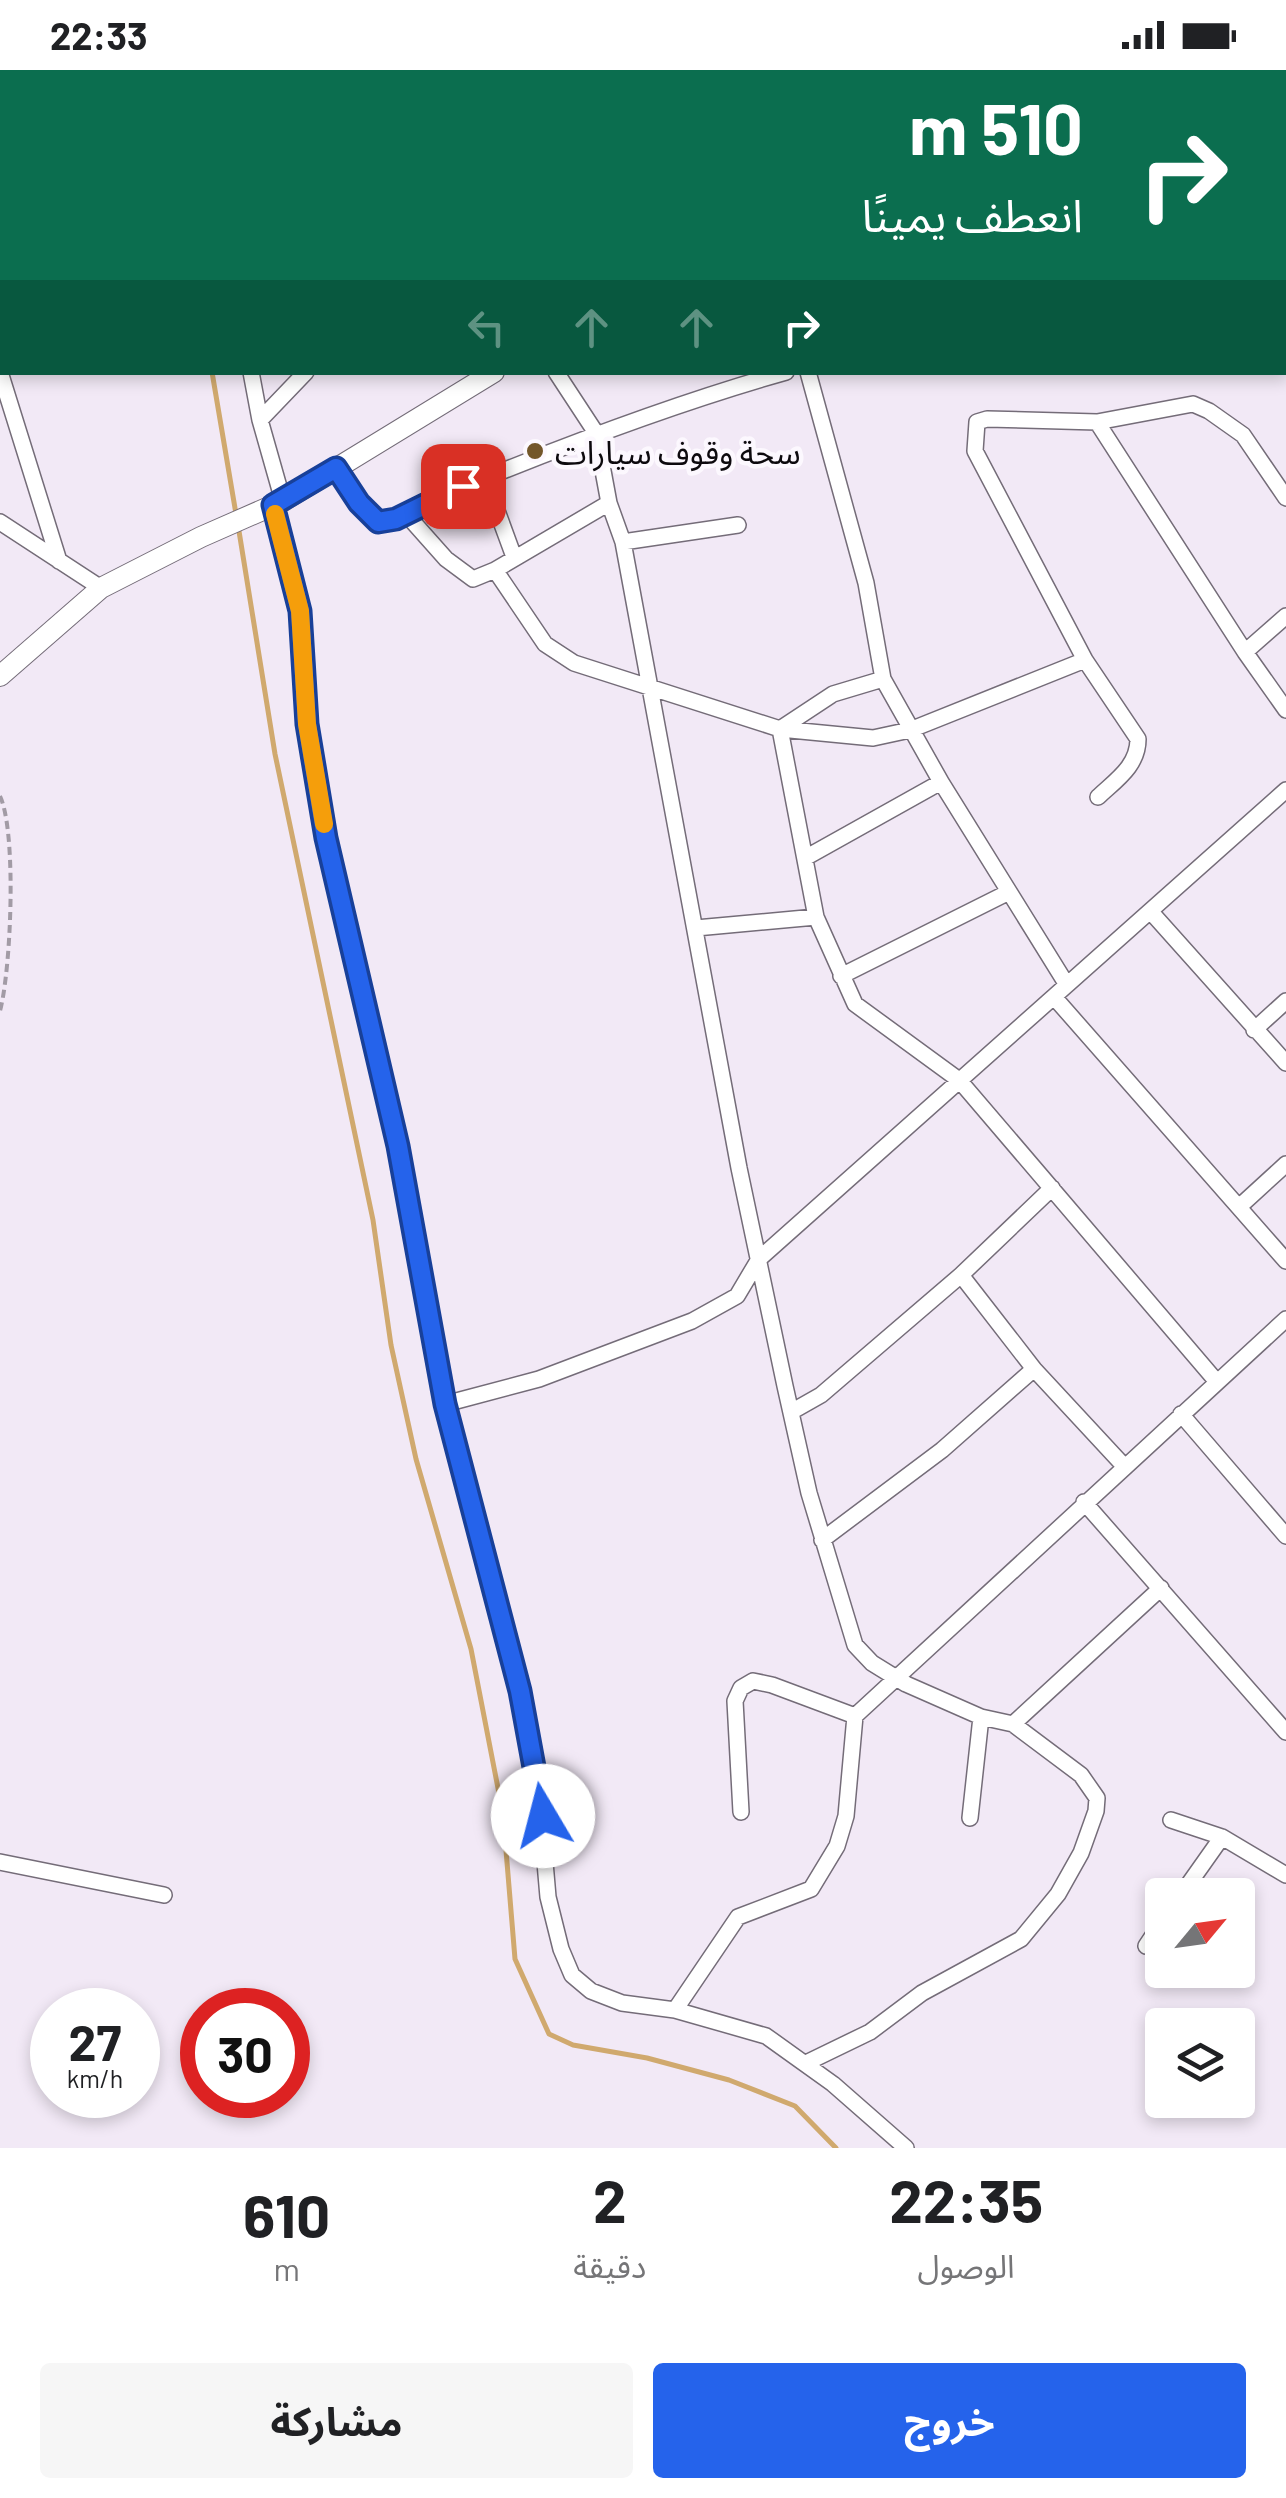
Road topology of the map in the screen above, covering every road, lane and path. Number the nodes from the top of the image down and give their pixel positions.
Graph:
1 (1, 375) edge
2 (252, 375) edge
3 (303, 375) edge
4 (489, 375) edge
5 (558, 375) edge
6 (775, 375) edge
7 (809, 375) edge
8 (260, 420) junction
9 (1097, 422) junction
10 (596, 433) junction
11 (336, 468) junction
12 (486, 478) junction
13 (1286, 498) edge
14 (609, 503) junction
15 (270, 507) junction
16 (406, 514) junction
17 (0, 522) edge
18 (738, 525) dead end
19 (623, 542) junction
20 (514, 557) junction
21 (59, 560) junction
22 (495, 570) junction
23 (101, 588) junction
24 (1286, 616) edge
25 (1245, 652) junction
26 (1085, 660) junction
27 (0, 676) edge
28 (882, 679) junction
29 (653, 690) junction
30 (1286, 710) edge
31 (780, 729) junction
32 (910, 730) junction
33 (941, 782) junction
34 (1286, 790) edge
35 (0, 796) edge
36 (1098, 796) dead end
37 (805, 858) junction
38 (1009, 892) junction
39 (1151, 912) junction
40 (816, 918) junction
41 (696, 928) junction
42 (841, 976) junction
43 (1060, 991) junction
44 (1286, 1001) edge
45 (0, 1011) edge
46 (1254, 1030) junction
47 (1286, 1063) edge
48 (959, 1080) junction
49 (1286, 1164) edge
50 (1052, 1188) junction
51 (1239, 1208) junction
52 (758, 1259) junction
53 (1286, 1261) edge
54 (961, 1275) junction
55 (1286, 1319) edge
56 (1034, 1369) junction
57 (1217, 1382) junction
58 (445, 1404) junction
59 (791, 1412) junction
60 (1181, 1414) junction
61 (1124, 1466) junction
62 (1084, 1502) junction
63 (1286, 1536) edge
64 (822, 1540) junction
65 (1161, 1588) junction
66 (896, 1678) junction
67 (855, 1716) junction
68 (980, 1717) junction
69 (1014, 1724) junction
70 (1286, 1732) edge
71 (741, 1812) dead end
72 (970, 1818) dead end
73 (1171, 1820) dead end
74 (1222, 1837) junction
75 (0, 1862) edge
76 (1286, 1875) edge
77 (1193, 1878) edge
78 (164, 1895) dead end
79 (675, 2010) junction
80 (806, 2064) junction
81 (906, 2148) edge

1 - 21 street
2 - 8 street
3 - 8 street
4 - 11 street
5 - 10 street
6 - 10 street
7 - 28 street
8 - 15 street
9 - 13 street
9 - 25 street
9 - 26 street
10 - 12 street
10 - 14 street
11 - 15 street
11 - 16 street
12 - 16 street
12 - 20 street
14 - 19 street
14 - 20 street
15 - 23 street
15 - 58 street
16 - 22 street
17 - 21 street
18 - 19 street
19 - 29 street
20 - 22 street
21 - 23 street
22 - 29 street
23 - 27 street
24 - 25 street
25 - 30 street
26 - 32 street
26 - 36 street
28 - 31 street
28 - 32 street
29 - 31 street
29 - 41 street
31 - 32 street
31 - 37 street
32 - 33 street
33 - 37 street
33 - 38 street
34 - 39 street
35 - 45 path
37 - 40 street
38 - 42 street
38 - 43 street
39 - 43 street
39 - 46 street
40 - 41 street
40 - 42 street
41 - 52 street
42 - 48 street
43 - 48 street
43 - 51 street
44 - 46 street
46 - 47 street
48 - 50 street
48 - 52 street
49 - 51 street
50 - 54 street
50 - 57 street
51 - 53 street
52 - 58 street
52 - 59 street
54 - 56 street
54 - 59 street
55 - 57 street
56 - 61 street
56 - 64 street
57 - 60 street
58 - 79 street
59 - 64 street
60 - 61 street
60 - 63 street
61 - 62 street
62 - 65 street
62 - 66 street
64 - 66 street
65 - 69 street
65 - 70 street
66 - 67 street
66 - 68 street
67 - 71 street
67 - 79 street
68 - 69 street
68 - 72 street
69 - 80 street
73 - 74 street
74 - 76 street
74 - 77 street
75 - 78 street
79 - 80 street
80 - 81 street

